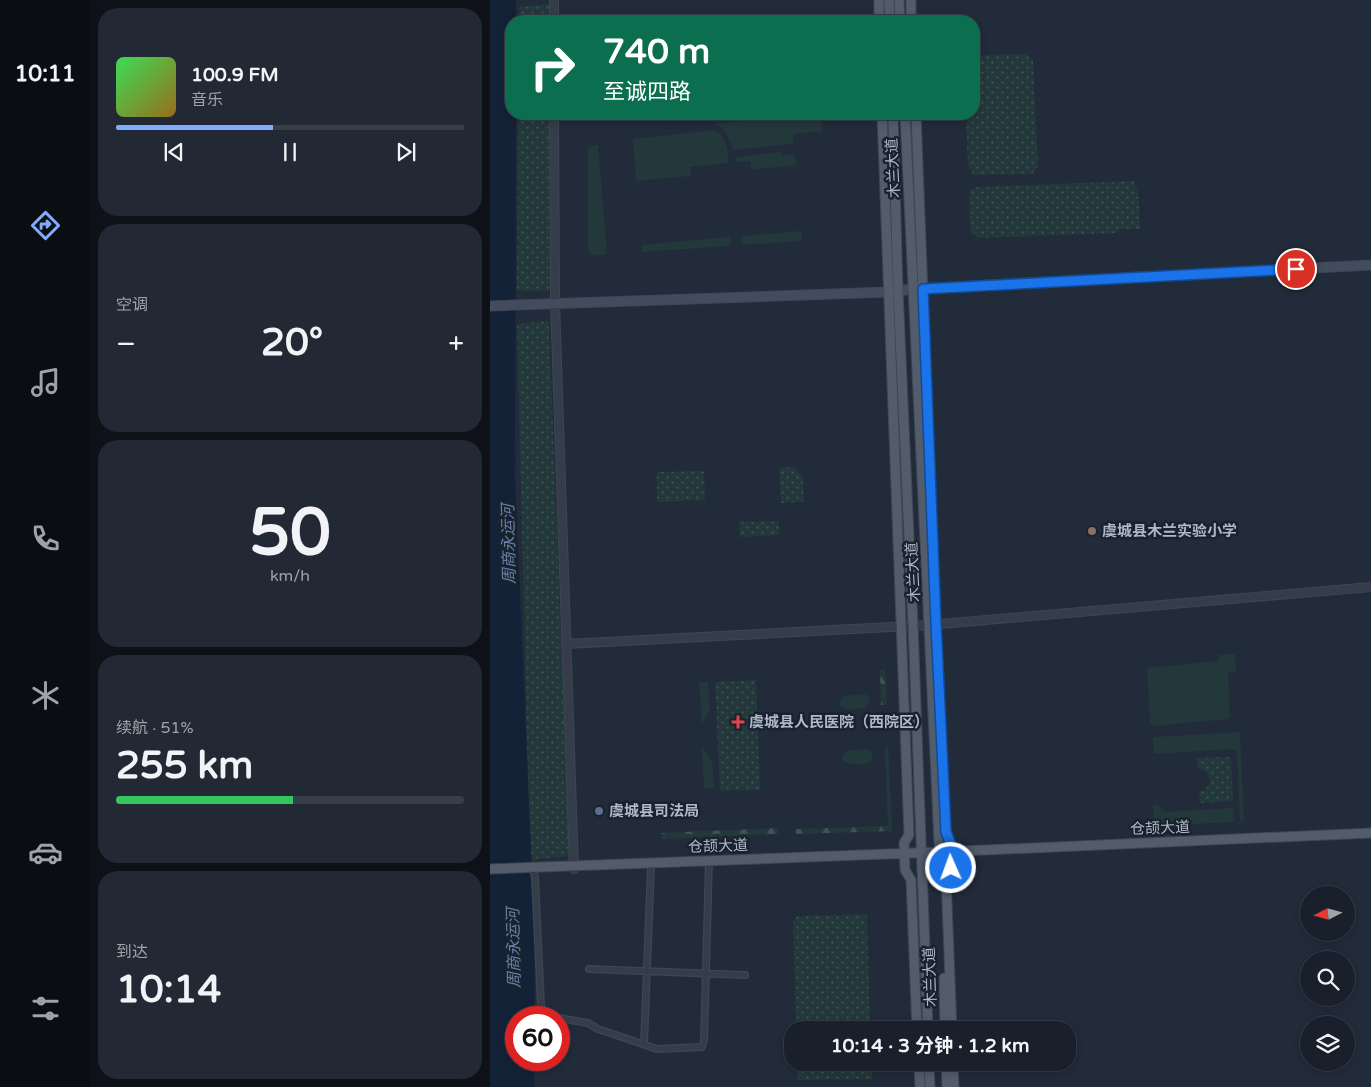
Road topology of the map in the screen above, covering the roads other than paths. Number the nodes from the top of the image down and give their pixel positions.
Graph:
1 (554, 0) edge
2 (879, 0) edge
3 (889, 0) edge
4 (899, 0) edge
5 (910, 0) edge
6 (554, 15) edge
7 (879, 15) edge
8 (890, 15) edge
9 (900, 15) edge
10 (911, 15) edge
11 (554, 120) edge
12 (882, 120) edge
13 (893, 120) edge
14 (905, 120) edge
15 (916, 120) edge
16 (1371, 265) edge
17 (913, 289) junction
18 (923, 289) junction
19 (894, 292) junction
20 (555, 303) junction
21 (490, 306) edge
22 (1371, 586) edge
23 (933, 624) junction
24 (913, 625) junction
25 (901, 626) junction
26 (566, 644) junction
27 (1371, 833) edge
28 (1371, 838) edge
29 (940, 854) junction
30 (951, 854) junction
31 (905, 855) junction
32 (921, 855) junction
33 (709, 862) junction
34 (651, 866) junction
35 (574, 867) junction
36 (533, 869) junction
37 (490, 870) edge
38 (589, 969) dead end
39 (647, 971) junction
40 (706, 974) junction
41 (745, 975) dead end
42 (541, 1006) edge
43 (570, 1020) edge
44 (917, 1021) edge
45 (928, 1021) edge
46 (945, 1021) edge
47 (952, 1021) edge
48 (644, 1044) junction
49 (919, 1071) edge
50 (929, 1071) edge
51 (946, 1071) edge
52 (953, 1071) edge
53 (920, 1087) edge
54 (930, 1087) edge
55 (946, 1087) edge
56 (954, 1087) edge

1 - 6 street
2 - 7 main road
3 - 8 main road
4 - 9 main road
5 - 10 main road
11 - 20 street
12 - 19 main road
13 - 19 main road, 木兰大道
14 - 17 main road, 木兰大道
15 - 18 main road
16 - 18 main road
17 - 18 main road
17 - 19 main road
17 - 23 main road, 木兰大道
18 - 23 main road
19 - 20 main road
19 - 24 main road, 木兰大道
19 - 25 main road
20 - 21 main road
20 - 26 street
22 - 23 street
23 - 24 street
23 - 29 main road, 木兰大道
23 - 30 main road
24 - 25 street
24 - 32 main road, 木兰大道
25 - 26 street
25 - 31 main road
26 - 35 street
27 - 30 main road, 仓颉大道
28 - 30 main road, 仓颉大道
29 - 30 main road, 仓颉大道
29 - 32 main road, 仓颉大道
29 - 46 main road, 木兰大道
30 - 47 main road
31 - 32 main road, 仓颉大道
31 - 33 main road, 仓颉大道
31 - 44 main road
32 - 45 main road, 木兰大道
33 - 34 main road, 仓颉大道
33 - 35 main road, 仓颉大道
33 - 40 street
34 - 35 main road, 仓颉大道
34 - 39 street
35 - 36 main road, 仓颉大道
36 - 37 main road, 仓颉大道
36 - 42 street
38 - 39 street
39 - 40 street
39 - 48 street
40 - 41 street
40 - 48 street
43 - 48 street
49 - 53 main road
50 - 54 main road
51 - 55 main road
52 - 56 main road

